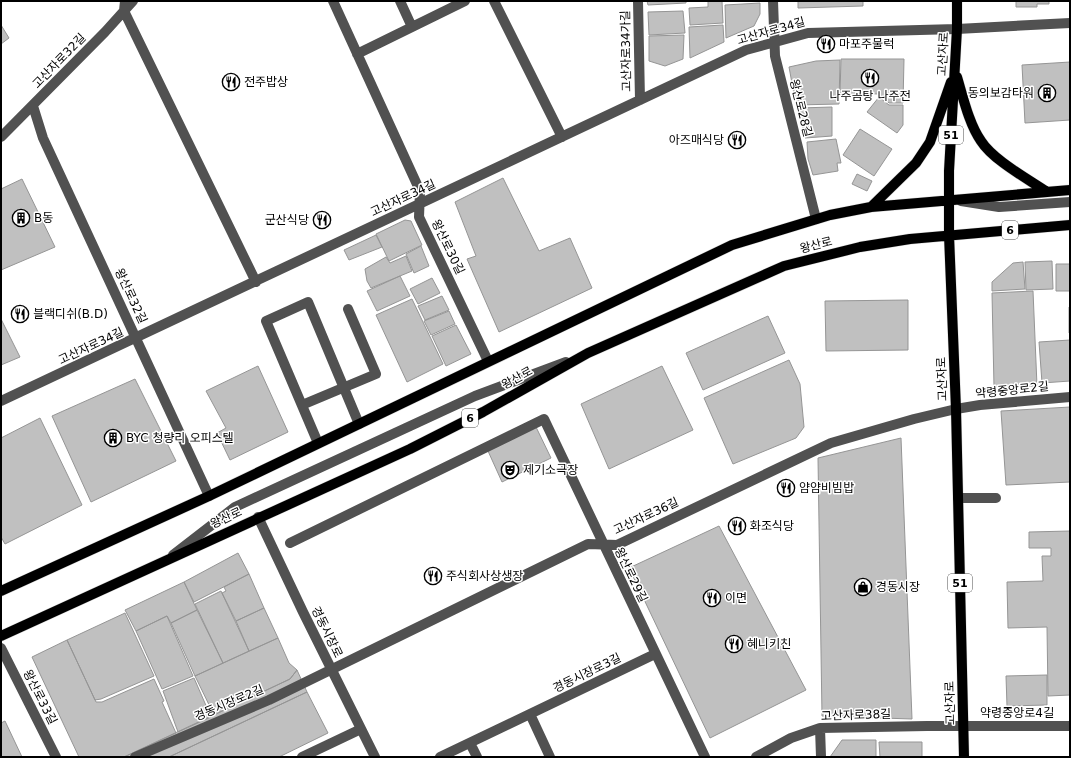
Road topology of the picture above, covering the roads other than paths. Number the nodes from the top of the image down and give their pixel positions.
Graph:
1 (133, 1) edge
2 (333, 1) edge
3 (400, 1) edge
4 (465, 1) edge
5 (494, 1) edge
6 (638, 1) edge
7 (773, 1) edge
8 (957, 1) edge
9 (125, 6) edge
10 (1070, 23) edge
11 (412, 27) junction
12 (957, 29) junction
13 (773, 42) junction
14 (357, 54) junction
15 (955, 71) junction
16 (640, 100) junction
17 (33, 106) junction
18 (1, 137) edge
19 (562, 137) junction
20 (1070, 190) edge
21 (1047, 192) junction
22 (949, 199) junction
23 (1070, 202) edge
24 (419, 205) junction
25 (871, 207) junction
26 (816, 219) junction
27 (1070, 225) edge
28 (949, 234) junction
29 (256, 282) junction
30 (348, 309) dead end
31 (137, 339) junction
32 (588, 354) junction
33 (488, 361) junction
34 (344, 388) junction
35 (1070, 397) edge
36 (1, 401) edge
37 (302, 405) junction
38 (956, 410) junction
39 (359, 424) junction
40 (318, 443) junction
41 (209, 496) junction
42 (958, 498) junction
43 (996, 498) dead end
44 (258, 517) junction
45 (290, 543) dead end
46 (602, 544) junction
47 (169, 559) junction
48 (1, 592) edge
49 (1, 636) edge
50 (1, 648) edge
51 (655, 654) junction
52 (332, 670) junction
53 (530, 714) junction
54 (963, 726) junction
55 (1070, 726) edge
56 (820, 728) junction
57 (361, 729) junction
58 (470, 743) junction
59 (56, 757) edge
60 (135, 757) edge
61 (302, 757) edge
62 (375, 757) edge
63 (440, 757) edge
64 (477, 757) edge
65 (550, 757) edge
66 (705, 757) edge
67 (756, 757) edge
68 (821, 757) edge
69 (964, 757) edge

1 - 9 street, 고산자로32길
2 - 14 street, 왕산로30길
3 - 11 street
4 - 11 street
5 - 19 street
6 - 16 street, 고산자로34가길
7 - 13 street, 왕산로28길
8 - 12 main road, 고산자로 / 51
9 - 17 street, 고산자로32길
9 - 29 street
10 - 12 street, 고산자로34길
11 - 14 street
12 - 13 street, 고산자로34길
12 - 15 main road, 고산자로 / 51
13 - 16 street, 고산자로34길
13 - 26 street, 왕산로28길
14 - 24 street, 왕산로30길
15 - 21 main road
15 - 22 main road, 고산자로 / 51
15 - 25 main road
16 - 19 street, 고산자로34길
17 - 18 street, 고산자로32길
17 - 31 street, 왕산로32길
19 - 24 street, 고산자로34길
20 - 21 main road, 왕산로
21 - 22 main road, 왕산로
22 - 23 street, 왕산로
22 - 25 main road, 왕산로
22 - 28 main road, 고산자로 / 51
24 - 29 street, 고산자로34길
24 - 33 street, 왕산로30길
25 - 26 main road, 왕산로
26 - 33 main road, 왕산로
27 - 28 main road, 왕산로 / 6
28 - 32 main road, 왕산로 / 6
28 - 38 main road, 고산자로 / 51
29 - 31 street, 고산자로34길
30 - 34 street
31 - 36 street, 고산자로34길
31 - 41 street, 왕산로32길
32 - 44 main road, 왕산로 / 6
32 - 47 street
33 - 39 main road, 왕산로
34 - 37 street
34 - 37 street
34 - 39 street
35 - 38 street, 약령중앙로2길
37 - 40 street
38 - 42 main road, 고산자로 / 51
38 - 46 street, 고산자로36길
39 - 40 main road, 왕산로
40 - 41 main road, 왕산로
41 - 48 main road, 왕산로
42 - 43 street
42 - 54 main road, 고산자로 / 51
44 - 47 main road, 왕산로 / 6
44 - 52 street, 경동시장로
45 - 46 street, 왕산로29길
46 - 51 street, 왕산로29길
46 - 52 street, 고산자로36길
47 - 49 main road, 왕산로 / 6
50 - 59 street, 왕산로33길
51 - 53 street, 경동시장로3길
51 - 66 street, 왕산로29길
52 - 57 street, 경동시장로
52 - 60 street, 경동시장로2길
53 - 58 street, 경동시장로3길
53 - 65 street
54 - 55 street, 약령중앙로4길
54 - 56 street, 고산자로38길
54 - 69 main road, 고산자로 / 51
56 - 67 street, 고산자로38길
56 - 68 street
57 - 61 street
57 - 62 street, 경동시장로
58 - 63 street, 경동시장로3길
58 - 64 street

